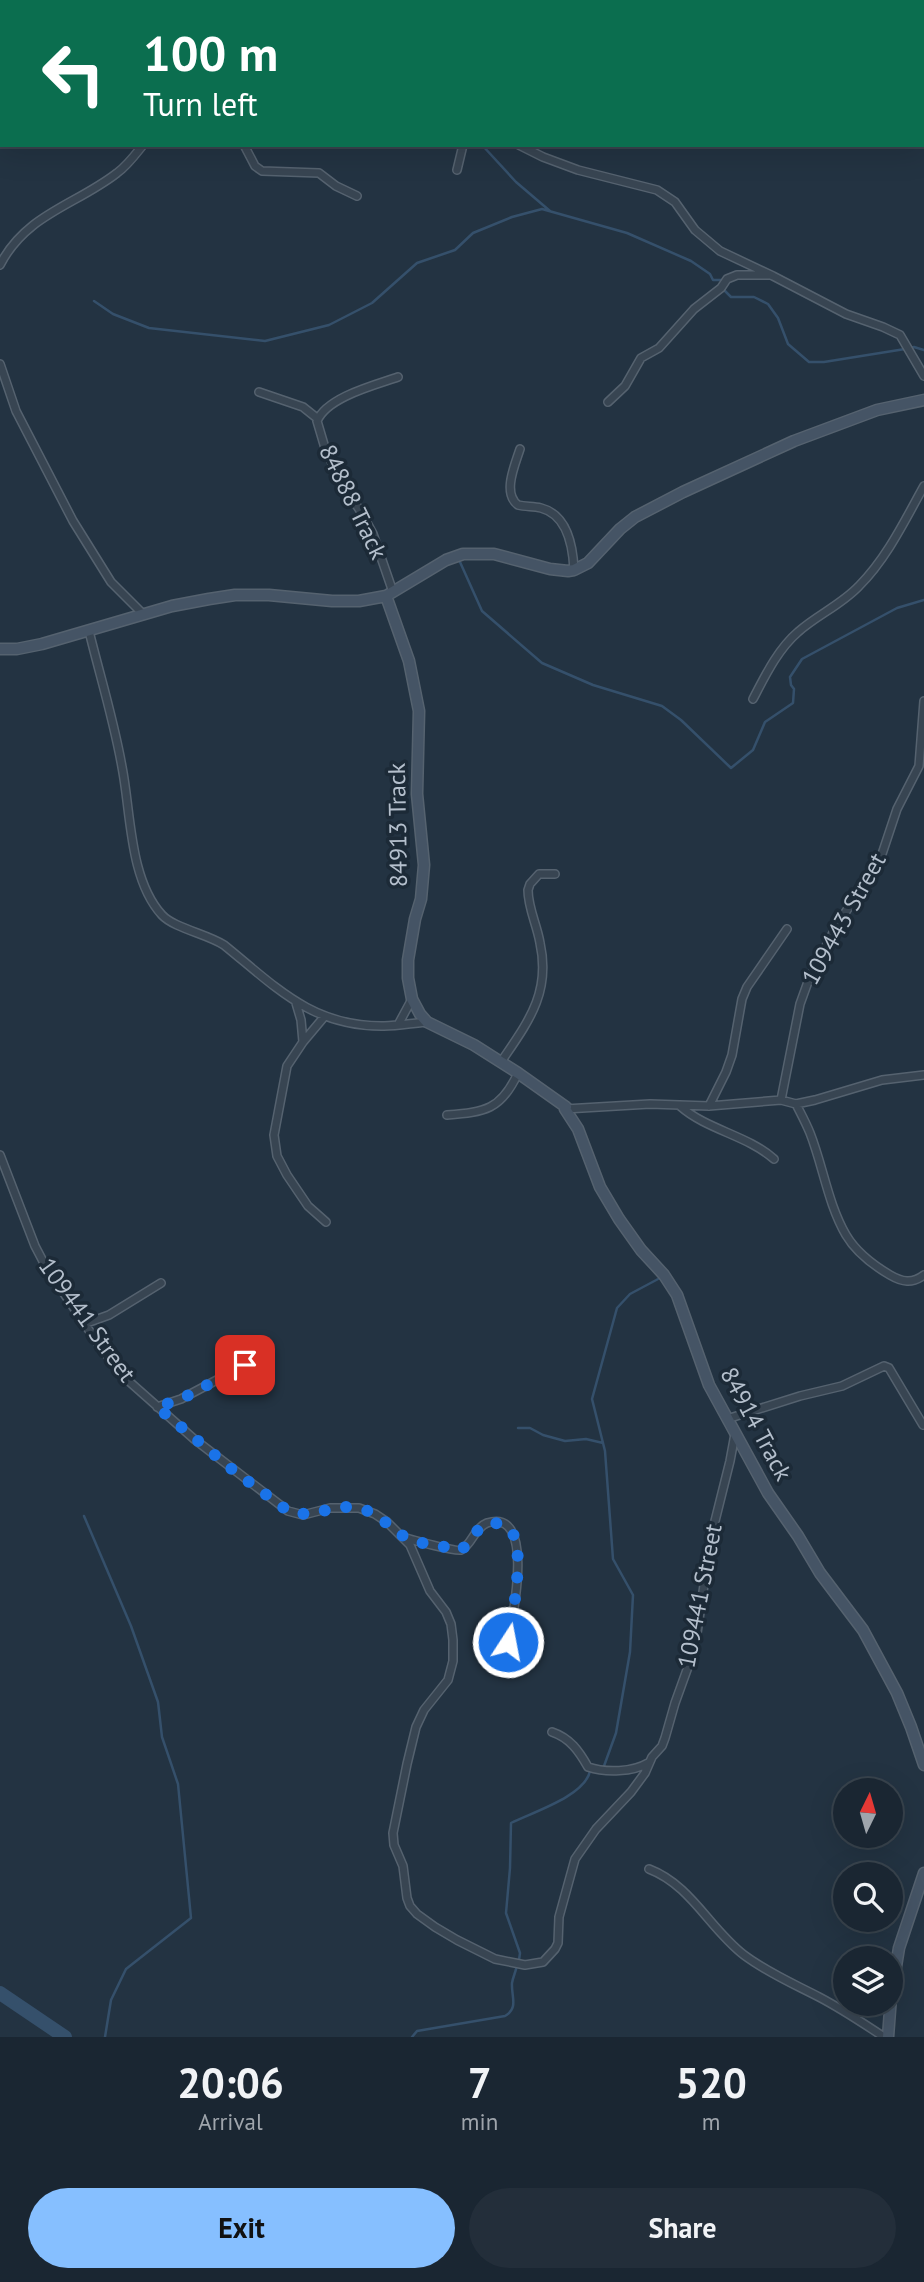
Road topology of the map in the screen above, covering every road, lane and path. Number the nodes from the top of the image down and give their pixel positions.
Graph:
1 (140, 147) edge
2 (245, 147) edge
3 (463, 147) edge
4 (523, 147) edge
5 (457, 170) dead end
6 (357, 196) dead end
7 (1, 260) edge
8 (774, 276) junction
9 (0, 364) edge
10 (924, 376) edge
11 (398, 377) dead end
12 (259, 392) dead end
13 (924, 400) edge
14 (608, 402) dead end
15 (318, 419) junction
16 (520, 449) dead end
17 (924, 486) edge
18 (574, 570) junction
19 (390, 594) junction
20 (144, 614) junction
21 (89, 631) junction
22 (0, 649) edge
23 (753, 699) dead end
24 (924, 701) edge
25 (920, 772) edge
26 (555, 874) dead end
27 (787, 929) dead end
28 (412, 999) junction
29 (296, 1003) junction
30 (324, 1017) junction
31 (427, 1022) junction
32 (398, 1025) junction
33 (303, 1042) junction
34 (501, 1062) junction
35 (518, 1073) junction
36 (924, 1075) edge
37 (781, 1100) junction
38 (796, 1104) junction
39 (562, 1105) junction
40 (680, 1105) junction
41 (709, 1106) junction
42 (447, 1115) dead end
43 (0, 1156) edge
44 (774, 1159) dead end
45 (326, 1222) dead end
46 (924, 1275) edge
47 (161, 1283) dead end
48 (84, 1324) junction
49 (245, 1365) dead end
50 (157, 1407) junction
51 (727, 1419) junction
52 (923, 1425) edge
53 (735, 1433) junction
54 (404, 1537) junction
55 (508, 1642) dead end
56 (552, 1731) dead end
57 (652, 1757) junction
58 (924, 1765) edge
59 (649, 1869) dead end
60 (924, 1873) edge
61 (886, 2037) edge

1 - 7 street
2 - 6 street
3 - 5 street
4 - 8 street
8 - 10 street
8 - 14 street
9 - 20 street
11 - 15 street, 84888 Track
12 - 15 street
13 - 18 street
15 - 19 street, 84888 Track
16 - 18 street
17 - 23 street
18 - 19 street
19 - 20 street
19 - 28 street, 84913 Track
20 - 21 street
21 - 22 street
21 - 29 street
24 - 25 street, 109443 Street
25 - 37 street, 109443 Street
26 - 34 street
27 - 41 street
28 - 31 street, 84913 Track
28 - 32 street
29 - 30 street
29 - 33 street
30 - 32 street
30 - 33 street
31 - 32 street
31 - 34 street
33 - 45 street
34 - 35 street
35 - 39 street
35 - 42 street
36 - 38 street
37 - 38 street
37 - 41 street
38 - 46 street
39 - 40 street
39 - 51 street, 84914 Track
40 - 41 street
40 - 44 street
43 - 48 street, 109441 Street
47 - 48 street
48 - 50 street, 109441 Street
49 - 50 street
50 - 54 street, 109441 Street
51 - 52 street
51 - 53 street, 84914 Track
53 - 57 street, 109441 Street
53 - 58 street, 84914 Track
54 - 55 street
54 - 57 street, 109441 Street
56 - 57 street
59 - 61 street
60 - 61 street

